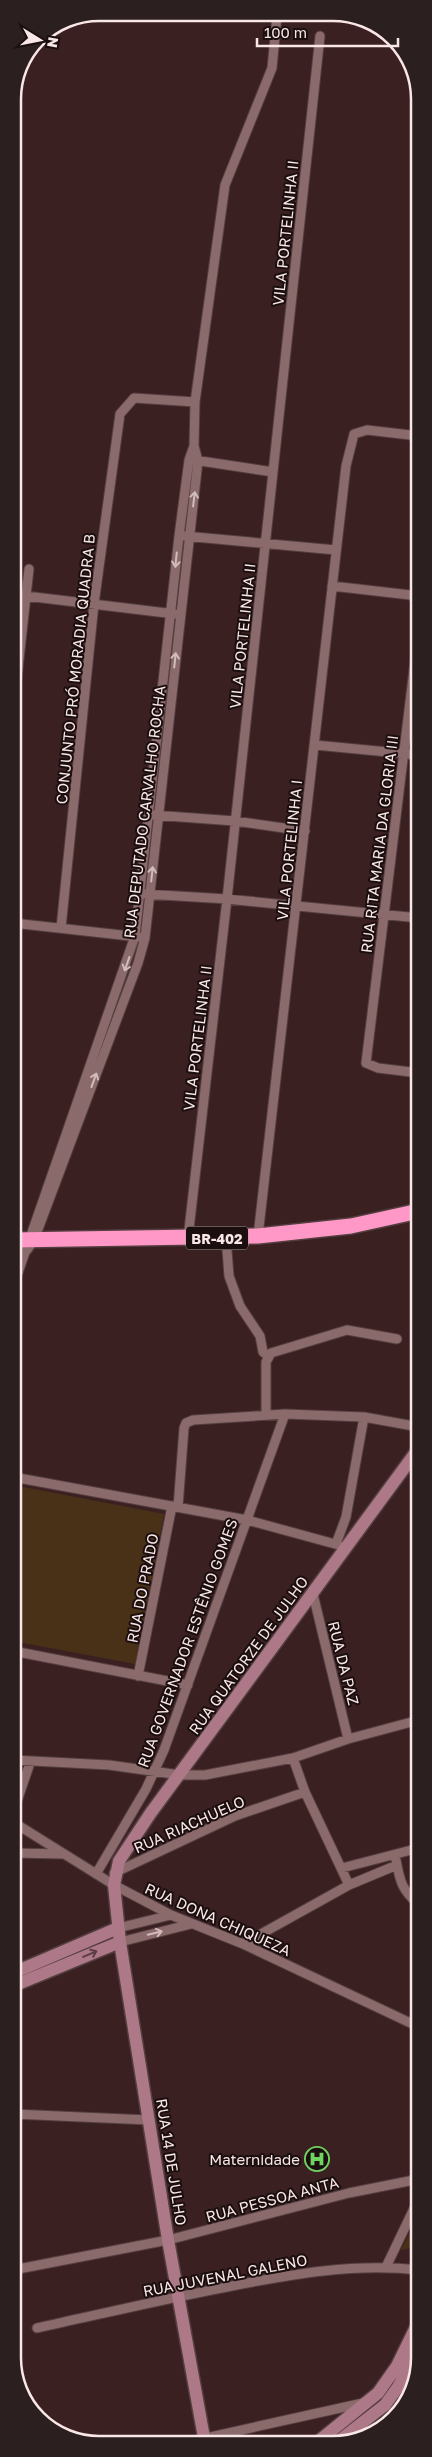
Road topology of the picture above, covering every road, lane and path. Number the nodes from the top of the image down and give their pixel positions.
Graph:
1 (277, 21) edge
2 (320, 36) dead end
3 (195, 402) junction
4 (411, 435) edge
5 (194, 460) junction
6 (273, 472) junction
7 (179, 536) junction
8 (189, 536) junction
9 (266, 542) junction
10 (336, 550) junction
11 (29, 569) dead end
12 (332, 586) junction
13 (411, 595) edge
14 (26, 596) junction
15 (94, 604) junction
16 (171, 613) junction
17 (181, 614) junction
18 (21, 620) edge
19 (411, 695) edge
20 (315, 744) junction
21 (404, 754) junction
22 (411, 755) edge
23 (148, 815) junction
24 (158, 816) junction
25 (236, 821) junction
26 (305, 831) junction
27 (140, 894) junction
28 (150, 894) junction
29 (227, 899) junction
30 (297, 905) junction
31 (385, 914) junction
32 (411, 917) edge
33 (21, 923) edge
34 (61, 928) junction
35 (135, 936) junction
36 (145, 938) junction
37 (411, 1072) edge
38 (84, 1095) junction
39 (411, 1213) edge
40 (258, 1236) junction
41 (226, 1237) junction
42 (188, 1238) junction
43 (25, 1243) edge
44 (21, 1258) edge
45 (397, 1339) dead end
46 (268, 1356) junction
47 (266, 1414) junction
48 (286, 1414) junction
49 (364, 1417) junction
50 (411, 1426) edge
51 (411, 1458) edge
52 (21, 1478) edge
53 (175, 1507) junction
54 (247, 1520) junction
55 (341, 1546) junction
56 (313, 1594) junction
57 (21, 1653) edge
58 (138, 1676) junction
59 (188, 1685) junction
60 (411, 1722) edge
61 (348, 1739) junction
62 (293, 1758) junction
63 (21, 1761) edge
64 (30, 1763) junction
65 (155, 1772) junction
66 (180, 1775) junction
67 (21, 1789) edge
68 (305, 1792) junction
69 (21, 1827) edge
70 (411, 1850) edge
71 (21, 1853) edge
72 (63, 1854) junction
73 (394, 1854) junction
74 (396, 1865) junction
75 (342, 1868) junction
76 (96, 1874) junction
77 (114, 1879) junction
78 (349, 1885) junction
79 (411, 1898) edge
80 (171, 1915) junction
81 (191, 1924) junction
82 (118, 1928) junction
83 (120, 1942) junction
84 (243, 1944) junction
85 (56, 1962) junction
86 (21, 1971) edge
87 (21, 1982) edge
88 (411, 2023) edge
89 (21, 2114) edge
90 (149, 2120) junction
91 (411, 2181) edge
92 (411, 2216) edge
93 (168, 2240) junction
94 (386, 2267) junction
95 (21, 2268) edge
96 (411, 2269) edge
97 (177, 2296) junction
98 (37, 2328) dead end
99 (411, 2353) edge
100 (406, 2371) edge
101 (369, 2401) junction
102 (347, 2434) edge
103 (203, 2436) edge
104 (225, 2436) edge
105 (325, 2436) edge

1 - 3 street, RUA DEPUTADO CARVALHO ROCHA
2 - 6 street, VILA PORTELINHA II
3 - 5 street, RUA DEPUTADO CARVALHO ROCHA
3 - 15 street, CONJUNTO PRÓ MORADIA QUADRA B
4 - 10 street, VILA PORTELINHA I
5 - 6 street
5 - 7 street, RUA DEPUTADO CARVALHO ROCHA
8 -> 5 street, RUA DEPUTADO CARVALHO ROCHA
6 - 9 street, VILA PORTELINHA II
7 - 8 street
7 -> 16 street, RUA DEPUTADO CARVALHO ROCHA
8 - 9 street
8 - 17 street, RUA DEPUTADO CARVALHO ROCHA
9 - 10 street
9 - 25 street, VILA PORTELINHA II
10 - 12 street, VILA PORTELINHA I
11 - 14 street
12 - 13 street
12 - 20 street, VILA PORTELINHA I
14 - 15 street
14 - 18 street
15 - 16 street
15 - 34 street, CONJUNTO PRÓ MORADIA QUADRA B
16 - 17 street
16 - 23 street, RUA DEPUTADO CARVALHO ROCHA
24 -> 17 street, RUA DEPUTADO CARVALHO ROCHA
19 - 21 street, RUA RITA MARIA DA GLORIA III
20 - 21 street
20 - 26 street, VILA PORTELINHA I
21 - 22 street
21 - 31 street, RUA RITA MARIA DA GLORIA III
23 - 24 street
23 - 27 street, RUA DEPUTADO CARVALHO ROCHA
24 - 25 street
28 -> 24 street, RUA DEPUTADO CARVALHO ROCHA
25 - 26 street
25 - 29 street, VILA PORTELINHA II
26 - 30 street, VILA PORTELINHA I
27 - 28 street
27 - 35 street, RUA DEPUTADO CARVALHO ROCHA
28 - 29 street
28 - 36 street, RUA DEPUTADO CARVALHO ROCHA
29 - 30 street
29 - 42 street, VILA PORTELINHA II
30 - 31 street
30 - 40 street, VILA PORTELINHA I
31 - 32 street
31 - 37 street, RUA RITA MARIA DA GLORIA III
33 - 34 street
34 - 35 street
35 - 36 street
35 -> 38 street, RUA DEPUTADO CARVALHO ROCHA
38 -> 36 street, RUA DEPUTADO CARVALHO ROCHA
38 - 43 street, RUA DEPUTADO CARVALHO ROCHA
39 - 40 highway, BR-402
40 - 41 highway, BR-402
41 - 42 highway, BR-402
41 - 46 street
42 - 43 highway, BR-402
43 - 44 street, RUA DEPUTADO CARVALHO ROCHA
45 - 46 street
46 - 47 street
47 - 48 street
47 - 53 street, RUA DO PRADO
48 - 49 street
48 - 54 street, RUA GOVERNADOR ESTÊNIO GOMES
49 - 50 street
49 - 55 street
51 - 55 street, RUA QUATORZE DE JULHO
52 - 53 street
53 - 54 street
53 - 58 street, RUA DO PRADO
54 - 55 street
54 - 59 street, RUA GOVERNADOR ESTÊNIO GOMES
55 - 56 street, RUA QUATORZE DE JULHO
56 - 61 street, RUA DA PAZ
56 - 66 street, RUA QUATORZE DE JULHO
57 - 58 street
58 - 59 street
59 - 65 street, RUA GOVERNADOR ESTÊNIO GOMES
60 - 61 street
61 - 62 street
62 - 66 street
62 - 68 street
63 - 64 street
64 - 65 street
64 - 67 street
65 - 66 street
65 - 76 street, RUA GOVERNADOR ESTÊNIO GOMES
66 - 77 street, RUA QUATORZE DE JULHO
68 - 75 street
68 - 77 street, RUA RIACHUELO
69 - 72 street, RUA DONA CHIQUEZA
70 - 73 street
71 - 72 street
72 - 76 street, RUA DONA CHIQUEZA
73 - 74 street
73 - 75 street
74 - 78 street
74 - 79 street
75 - 78 street
76 - 77 street, RUA DONA CHIQUEZA
77 - 80 street, RUA DONA CHIQUEZA
77 - 82 street, RUA 14 DE JULHO
78 - 84 street
80 - 81 street, RUA DONA CHIQUEZA
80 - 82 street
83 -> 81 street
81 - 84 street, RUA DONA CHIQUEZA
82 - 83 street, RUA 14 DE JULHO
82 - 85 street
85 -> 83 street
83 - 90 street, RUA 14 DE JULHO
84 - 88 street, RUA DONA CHIQUEZA
85 - 86 street
85 - 87 street
89 - 90 street
90 - 93 street, RUA 14 DE JULHO
91 - 93 street, RUA PESSOA ANTA
92 - 94 street
93 - 95 street, RUA PESSOA ANTA
93 - 97 street, RUA 14 DE JULHO
94 - 96 street, RUA JUVENAL GALENO
94 - 97 street, RUA JUVENAL GALENO
97 - 98 street, RUA JUVENAL GALENO
97 - 103 street, RUA 14 DE JULHO
99 - 100 street
100 - 101 street
100 - 102 street
101 - 104 street
101 - 105 street

